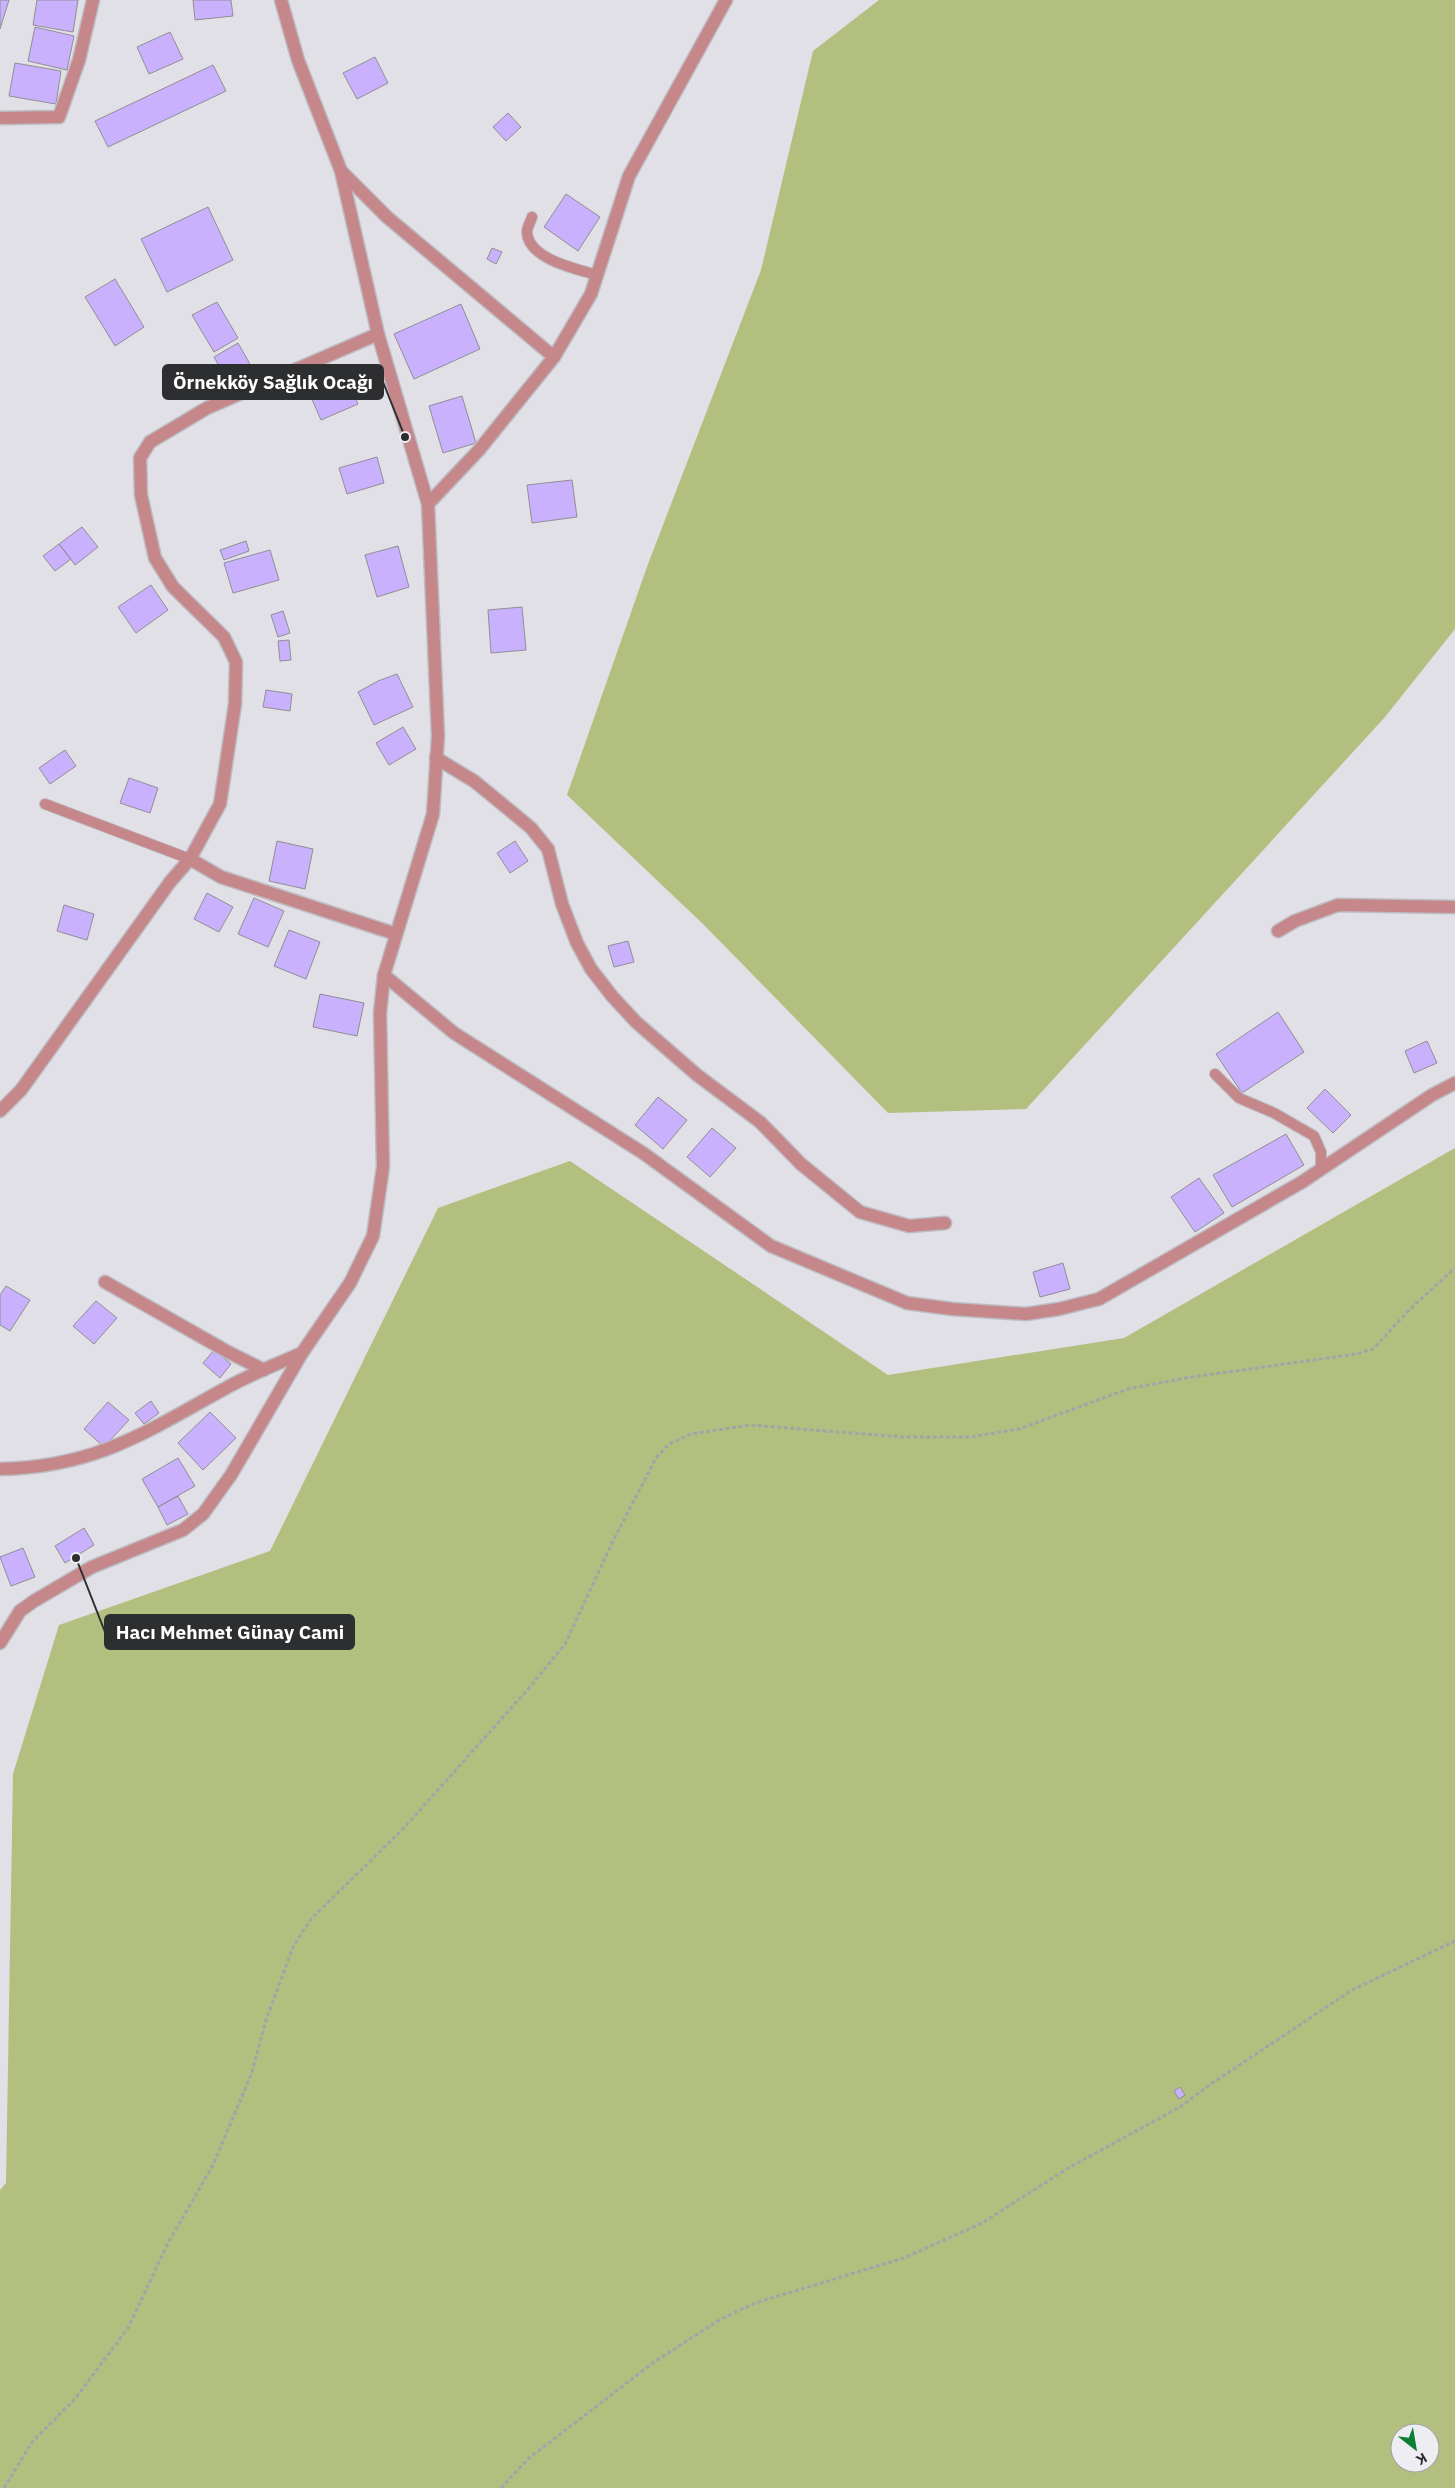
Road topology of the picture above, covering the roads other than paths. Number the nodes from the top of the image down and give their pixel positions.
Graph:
1 (92, 0) edge
2 (281, 0) edge
3 (726, 0) edge
4 (0, 118) edge
5 (341, 171) junction
6 (532, 216) dead end
7 (597, 275) junction
8 (378, 334) junction
9 (554, 357) junction
10 (428, 504) junction
11 (436, 758) junction
12 (45, 804) dead end
13 (190, 859) junction
14 (1455, 906) edge
15 (1278, 931) dead end
16 (396, 934) junction
17 (384, 974) junction
18 (1215, 1074) dead end
19 (1455, 1083) edge
20 (0, 1111) edge
21 (1321, 1169) junction
22 (945, 1223) dead end
23 (105, 1282) dead end
24 (302, 1352) junction
25 (264, 1370) junction
26 (0, 1469) edge
27 (0, 1643) edge

1 - 4 street
2 - 5 street
3 - 7 street
5 - 8 street
5 - 9 street
6 - 7 lane
7 - 9 street
8 - 10 street
8 - 13 street
9 - 10 street
10 - 11 street
11 - 16 street
11 - 22 street
12 - 13 lane
13 - 16 street
13 - 20 street
14 - 15 street
16 - 17 street
17 - 21 street
17 - 24 street
18 - 21 lane
19 - 21 street
23 - 25 street
24 - 25 street
24 - 27 street
25 - 26 street

